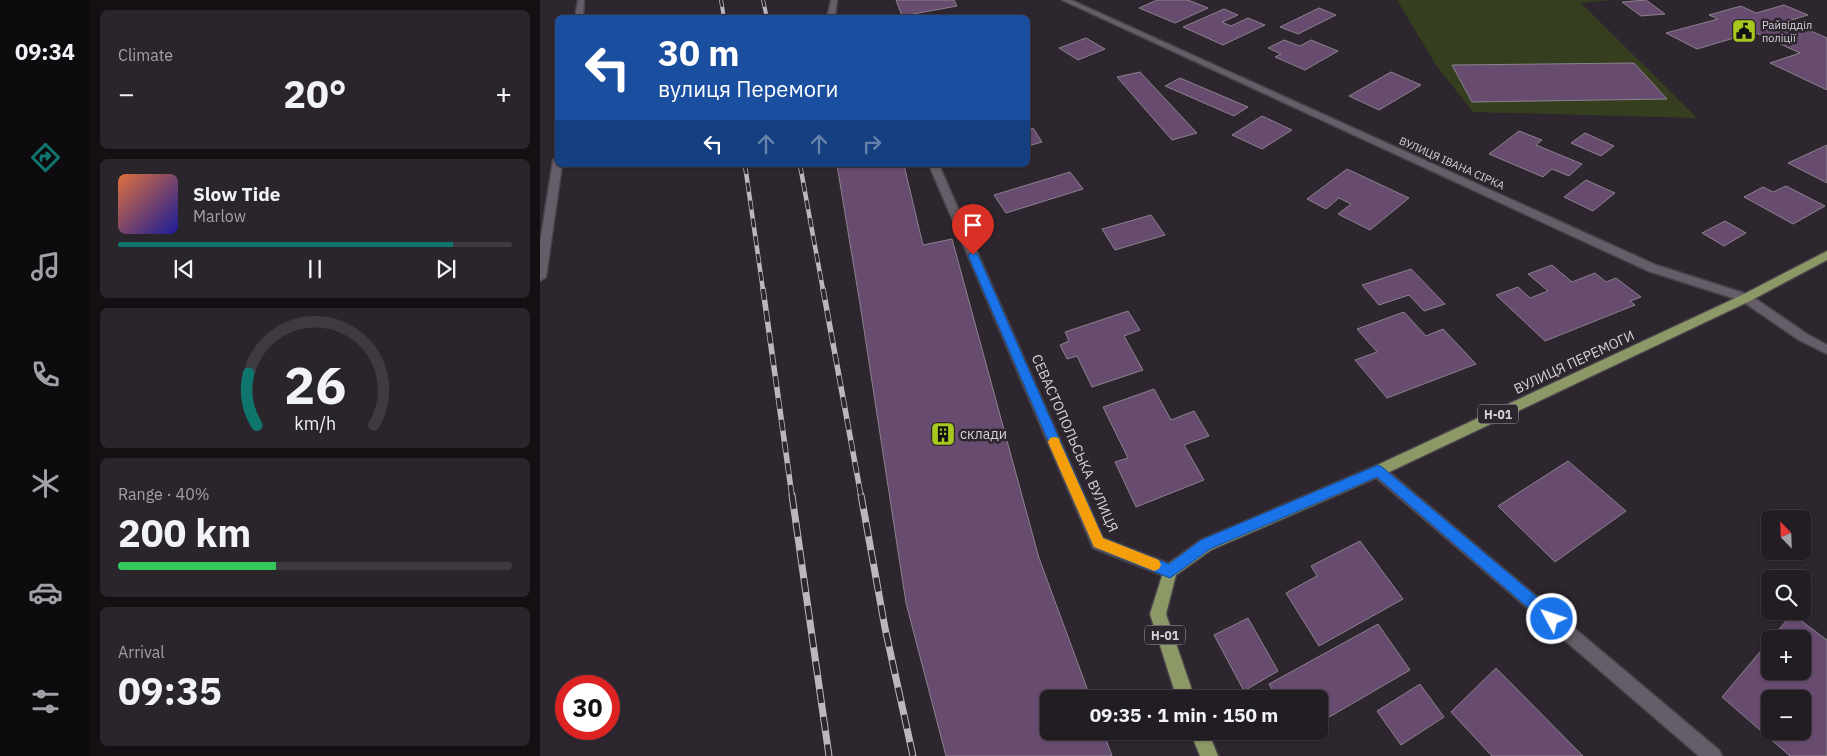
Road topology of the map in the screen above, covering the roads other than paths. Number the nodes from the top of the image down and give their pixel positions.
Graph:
1 (582, 0) edge
2 (834, 0) edge
3 (1065, 0) edge
4 (580, 15) edge
5 (832, 15) edge
6 (557, 167) edge
7 (935, 167) edge
8 (1827, 255) edge
9 (540, 277) edge
10 (1746, 298) junction
11 (1827, 350) edge
12 (1378, 470) junction
13 (1170, 571) junction
14 (1183, 690) edge
15 (1202, 740) edge
16 (1208, 756) edge
17 (1713, 756) edge

1 - 4 street
2 - 5 street
3 - 10 street, ВУЛИЦЯ ІВАНА СІРКА
6 - 9 street
7 - 13 street, СЕВАСТОПОЛЬСЬКА ВУЛИЦЯ
8 - 10 main road, ВУЛИЦЯ ПЕРЕМОГИ / Н-01
10 - 11 street, ВУЛИЦЯ ІВАНА СІРКА
10 - 12 main road, ВУЛИЦЯ ПЕРЕМОГИ / Н-01
12 - 13 main road, ВУЛИЦЯ ПЕРЕМОГИ / Н-01
12 - 17 street
13 - 14 main road, Н-01
15 - 16 main road

